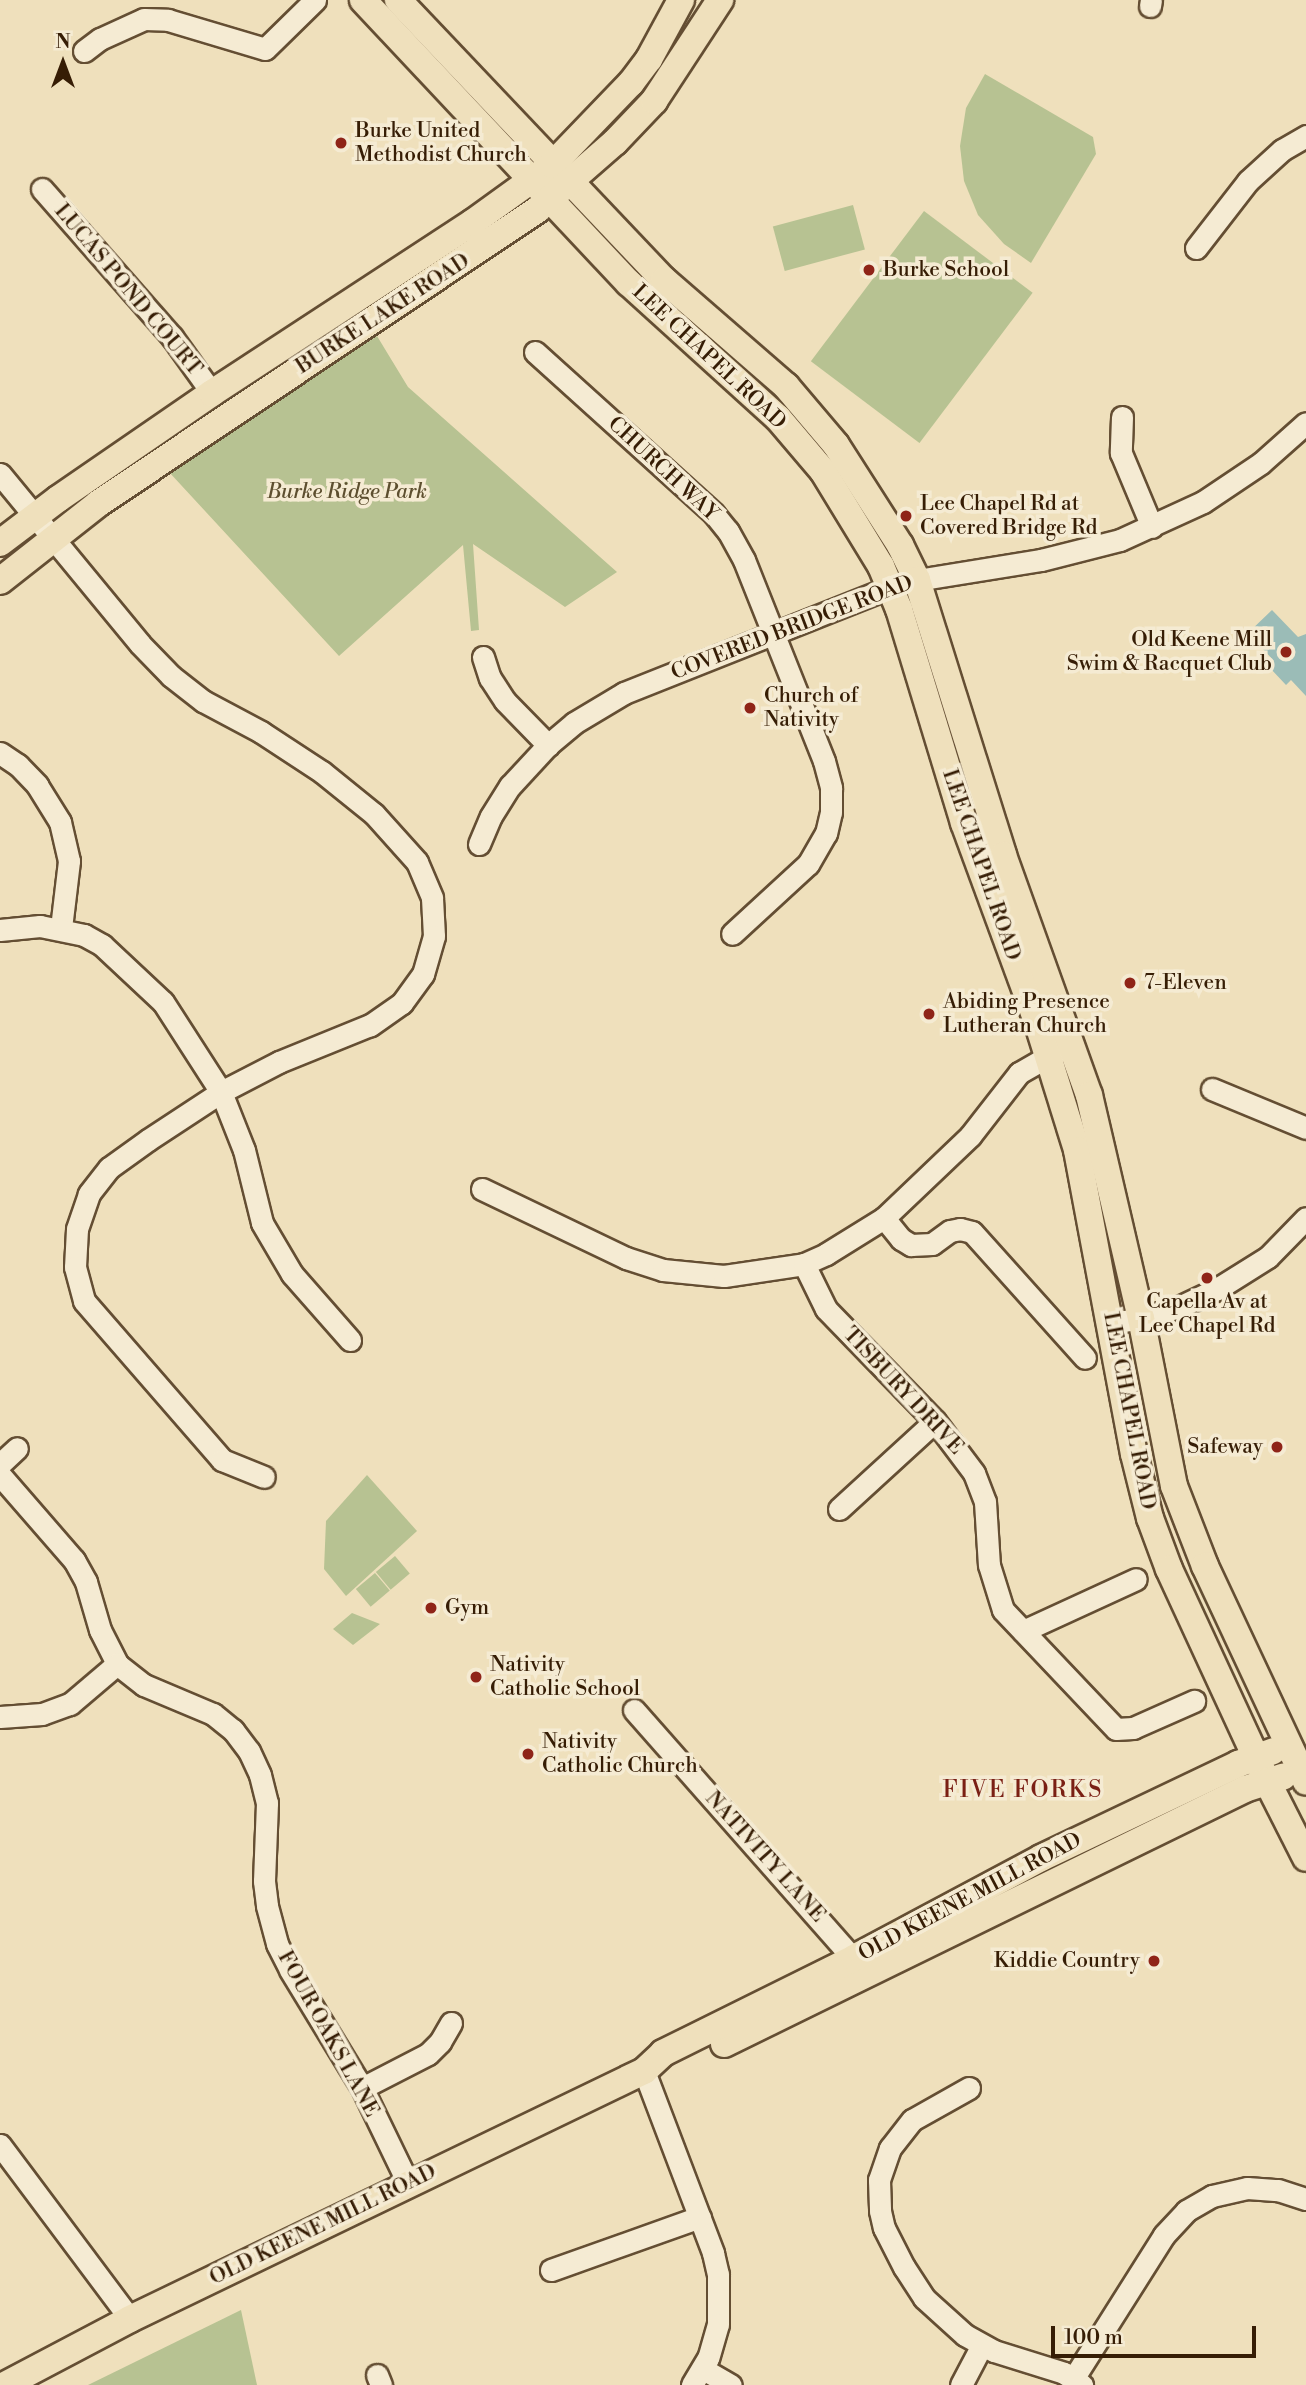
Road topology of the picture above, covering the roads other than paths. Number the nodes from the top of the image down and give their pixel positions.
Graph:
1 (315, 0) edge
2 (363, 0) edge
3 (398, 0) edge
4 (681, 0) edge
5 (720, 0) edge
6 (84, 51) dead end
7 (1306, 136) edge
8 (550, 175) junction
9 (42, 189) dead end
10 (549, 199) junction
11 (1196, 248) dead end
12 (536, 352) dead end
13 (212, 393) junction
14 (1122, 417) dead end
15 (1306, 423) edge
16 (0, 474) edge
17 (34, 517) junction
18 (1153, 527) junction
19 (53, 539) junction
20 (0, 543) edge
21 (917, 579) junction
22 (0, 580) edge
23 (891, 587) junction
24 (773, 634) junction
25 (483, 657) dead end
26 (548, 745) junction
27 (0, 753) edge
28 (479, 844) dead end
29 (61, 928) junction
30 (0, 930) edge
31 (732, 934) dead end
32 (1073, 1044) junction
33 (1048, 1054) junction
34 (1212, 1089) dead end
35 (221, 1092) junction
36 (1306, 1128) edge
37 (482, 1189) dead end
38 (884, 1218) junction
39 (1306, 1218) edge
40 (804, 1264) junction
41 (1142, 1318) junction
42 (1111, 1322) junction
43 (349, 1340) dead end
44 (1085, 1357) dead end
45 (935, 1421) junction
46 (17, 1448) dead end
47 (0, 1464) edge
48 (0, 1475) edge
49 (264, 1477) dead end
50 (839, 1509) dead end
51 (1136, 1579) dead end
52 (1023, 1632) junction
53 (117, 1664) junction
54 (1194, 1701) dead end
55 (634, 1710) dead end
56 (0, 1717) edge
57 (1297, 1746) edge
58 (1257, 1756) junction
59 (1304, 1776) edge
60 (1267, 1781) junction
61 (1306, 1858) edge
62 (860, 1966) junction
63 (451, 2023) dead end
64 (644, 2071) junction
65 (362, 2088) junction
66 (969, 2088) dead end
67 (0, 2145) edge
68 (408, 2183) junction
69 (1306, 2199) edge
70 (700, 2217) junction
71 (551, 2270) dead end
72 (130, 2319) junction
73 (982, 2345) junction
74 (698, 2377) edge
75 (1078, 2382) edge
76 (5, 2385) edge
77 (731, 2385) edge
78 (961, 2385) edge

1 - 6 street
2 - 8 main road
3 - 8 main road
4 - 8 main road, BURKE LAKE ROAD
5 - 8 main road, BURKE LAKE ROAD
7 - 11 street
8 - 10 main road, BURKE LAKE ROAD
8 - 13 main road, BURKE LAKE ROAD
8 - 21 main road, LEE CHAPEL ROAD
9 - 13 street, LUCAS POND COURT
10 - 19 main road, BURKE LAKE ROAD
10 - 23 main road, LEE CHAPEL ROAD
12 - 24 street, CHURCH WAY
13 - 17 main road, BURKE LAKE ROAD
14 - 18 street
15 - 18 street, COVERED BRIDGE ROAD
16 - 17 street
17 - 19 street
17 - 20 main road, BURKE LAKE ROAD
18 - 21 street, COVERED BRIDGE ROAD
19 - 22 main road, BURKE LAKE ROAD
19 - 35 street
21 - 23 street, COVERED BRIDGE ROAD
21 - 32 main road, LEE CHAPEL ROAD
23 - 24 street, COVERED BRIDGE ROAD
23 - 33 main road, LEE CHAPEL ROAD
24 - 26 street, COVERED BRIDGE ROAD
24 - 31 street, CHURCH WAY
25 - 26 street
26 - 28 street, COVERED BRIDGE ROAD
27 - 29 street
29 - 30 street
29 - 35 street
32 - 33 street
32 - 41 main road, LEE CHAPEL ROAD
33 - 38 street
33 - 42 main road, LEE CHAPEL ROAD
34 - 36 street
35 - 43 street
35 - 49 street
37 - 40 street
38 - 40 street
38 - 44 street
39 - 41 street
40 - 45 street, TISBURY DRIVE
41 - 42 street
41 - 57 main road, LEE CHAPEL ROAD
42 - 58 main road, LEE CHAPEL ROAD
45 - 50 street
45 - 52 street, TISBURY DRIVE
46 - 47 street
48 - 53 street
51 - 52 street
52 - 54 street, TISBURY DRIVE
53 - 56 street
53 - 65 street, FOUR OAKS LANE
55 - 62 street, NATIVITY LANE
57 - 58 main road, OLD KEENE MILL ROAD
57 - 59 main road, LEE CHAPEL ROAD
58 - 60 main road, LEE CHAPEL ROAD
58 - 62 main road, OLD KEENE MILL ROAD
59 - 60 main road, OLD KEENE MILL ROAD
60 - 61 main road, LEE CHAPEL ROAD
60 - 62 main road, OLD KEENE MILL ROAD
62 - 64 main road, OLD KEENE MILL ROAD
63 - 65 street
64 - 68 main road, OLD KEENE MILL ROAD
64 - 70 street
65 - 68 street, FOUR OAKS LANE
66 - 73 street
67 - 72 street
68 - 72 main road, OLD KEENE MILL ROAD
69 - 75 street
70 - 71 street
70 - 74 street
72 - 76 main road, OLD KEENE MILL ROAD
73 - 75 street
73 - 78 street
74 - 77 street

